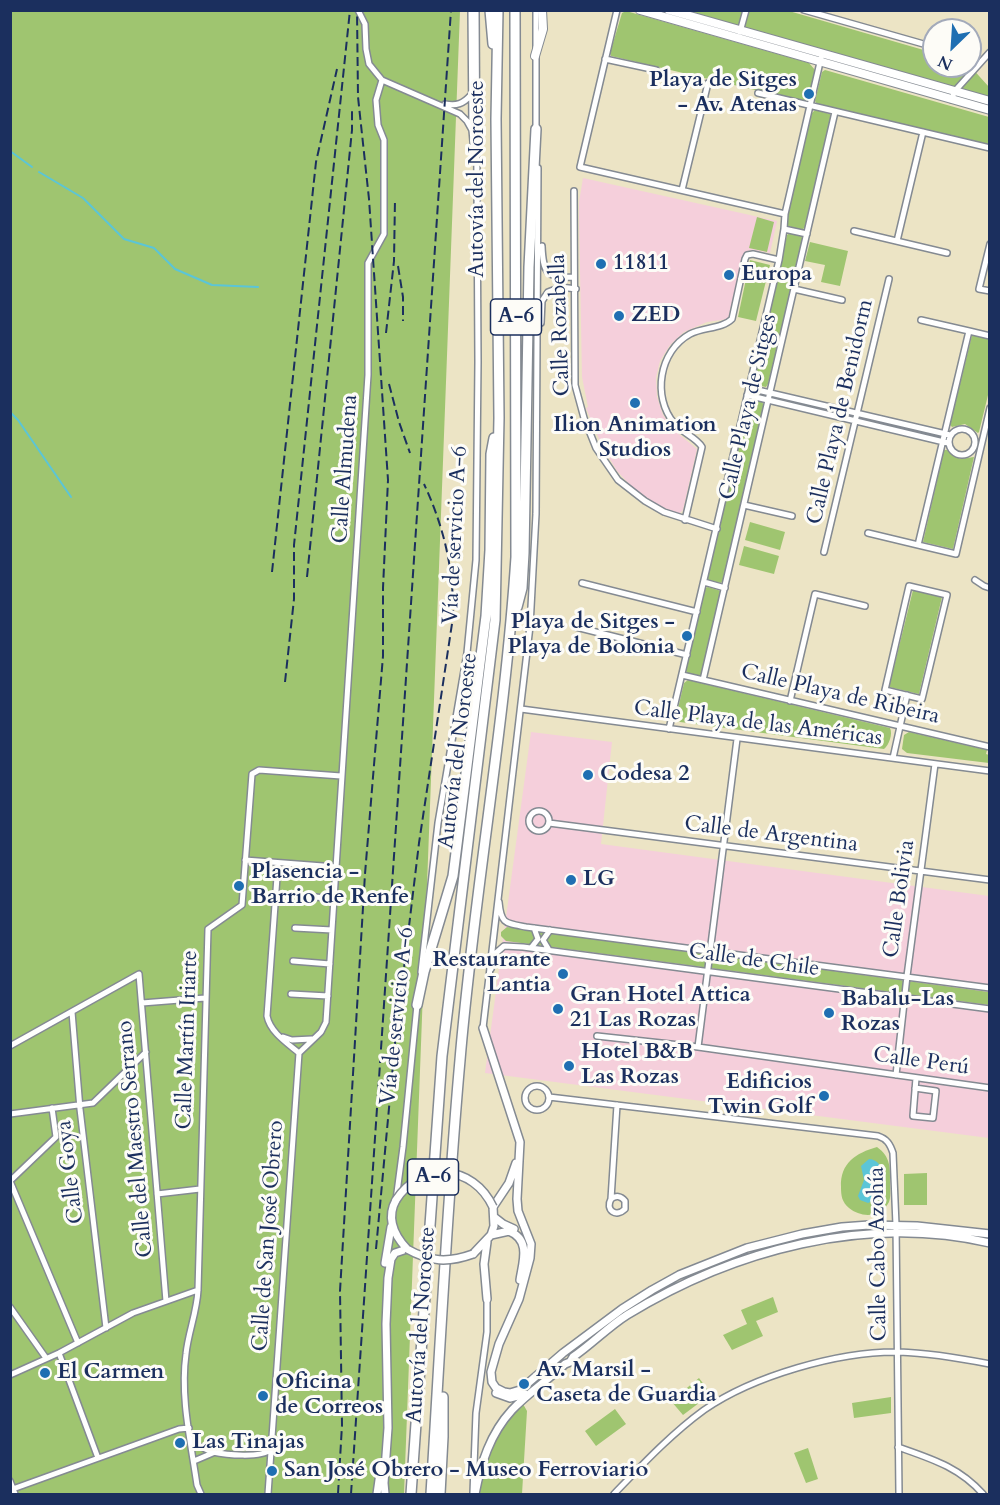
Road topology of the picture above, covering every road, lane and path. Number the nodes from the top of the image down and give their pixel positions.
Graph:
1 (358, 10) edge
2 (471, 10) edge
3 (476, 10) edge
4 (490, 10) edge
5 (498, 10) edge
6 (515, 10) edge
7 (536, 10) edge
8 (542, 10) edge
9 (617, 10) edge
10 (640, 10) edge
11 (669, 10) edge
12 (746, 10) edge
13 (804, 10) edge
14 (739, 34) junction
15 (922, 44) edge
16 (536, 56) junction
17 (821, 58) junction
18 (605, 59) junction
19 (497, 64) junction
20 (656, 70) dead end
21 (967, 78) edge
22 (382, 80) junction
23 (708, 83) dead end
24 (758, 93) dead end
25 (471, 94) junction
26 (953, 96) junction
27 (990, 101) edge
28 (437, 103) junction
29 (810, 106) junction
30 (990, 110) edge
31 (835, 112) junction
32 (536, 129) junction
33 (472, 130) junction
34 (923, 132) junction
35 (990, 148) edge
36 (539, 185) junction
37 (682, 190) junction
38 (477, 191) junction
39 (574, 191) dead end
40 (785, 214) junction
41 (784, 229) junction
42 (854, 231) dead end
43 (807, 234) junction
44 (897, 241) junction
45 (990, 244) edge
46 (947, 253) dead end
47 (779, 260) junction
48 (574, 277) junction
49 (889, 279) dead end
50 (576, 289) junction
51 (794, 289) junction
52 (990, 291) edge
53 (842, 300) dead end
54 (921, 320) dead end
55 (969, 331) junction
56 (990, 336) edge
57 (537, 382) junction
58 (749, 388) junction
59 (769, 392) junction
60 (747, 395) junction
61 (768, 400) junction
62 (990, 408) edge
63 (857, 413) junction
64 (499, 418) junction
65 (855, 421) junction
66 (948, 434) junction
67 (946, 442) junction
68 (977, 445) junction
69 (990, 447) edge
70 (744, 505) junction
71 (792, 516) dead end
72 (685, 520) junction
73 (717, 528) junction
74 (868, 533) dead end
75 (918, 546) junction
76 (824, 552) dead end
77 (975, 580) dead end
78 (704, 582) junction
79 (582, 584) dead end
80 (725, 588) junction
81 (990, 588) edge
82 (865, 606) dead end
83 (697, 612) junction
84 (512, 624) junction
85 (576, 627) dead end
86 (687, 655) junction
87 (682, 675) junction
88 (703, 680) junction
89 (908, 695) junction
90 (790, 701) junction
91 (521, 709) junction
92 (900, 726) junction
93 (669, 729) junction
94 (737, 739) junction
95 (990, 747) edge
96 (893, 758) junction
97 (935, 764) junction
98 (990, 771) edge
99 (341, 776) junction
100 (549, 823) dead end
101 (723, 846) junction
102 (245, 860) junction
103 (278, 863) junction
104 (336, 867) junction
105 (921, 872) junction
106 (990, 880) edge
107 (498, 891) junction
108 (297, 895) dead end
109 (334, 898) junction
110 (295, 928) dead end
111 (534, 928) junction
112 (332, 930) junction
113 (550, 930) junction
114 (531, 948) junction
115 (549, 950) junction
116 (710, 950) junction
117 (293, 961) dead end
118 (330, 964) junction
119 (707, 971) junction
120 (907, 976) junction
121 (487, 982) junction
122 (990, 988) edge
123 (291, 994) dead end
124 (328, 996) junction
125 (205, 998) junction
126 (904, 999) junction
127 (142, 1003) junction
128 (417, 1005) junction
129 (990, 1009) edge
130 (72, 1012) junction
131 (483, 1028) joint
132 (279, 1035) junction
133 (597, 1036) dead end
134 (314, 1038) junction
135 (10, 1046) edge
136 (698, 1047) junction
137 (146, 1052) junction
138 (299, 1053) junction
139 (896, 1075) junction
140 (916, 1078) junction
141 (926, 1079) junction
142 (915, 1088) junction
143 (990, 1088) edge
144 (925, 1090) junction
145 (549, 1097) junction
146 (80, 1105) junction
147 (617, 1105) junction
148 (52, 1108) junction
149 (10, 1114) edge
150 (520, 1152) junction
151 (10, 1181) edge
152 (200, 1190) junction
153 (157, 1194) junction
154 (611, 1199) dead end
155 (396, 1200) junction
156 (493, 1207) junction
157 (494, 1216) junction
158 (392, 1224) junction
159 (896, 1225) junction
160 (896, 1234) junction
161 (990, 1234) edge
162 (489, 1238) junction
163 (990, 1243) edge
164 (407, 1249) junction
165 (524, 1282) junction
166 (198, 1290) junction
167 (487, 1299) joint
168 (166, 1301) junction
169 (10, 1306) edge
170 (442, 1320) junction
171 (106, 1328) junction
172 (78, 1343) junction
173 (897, 1352) junction
174 (59, 1353) junction
175 (571, 1355) junction
176 (46, 1358) junction
177 (563, 1361) junction
178 (990, 1364) edge
179 (11, 1374) edge
180 (535, 1389) junction
181 (189, 1428) junction
182 (191, 1442) junction
183 (898, 1447) junction
184 (270, 1450) junction
185 (215, 1452) junction
186 (256, 1455) junction
187 (98, 1458) junction
188 (194, 1461) junction
189 (269, 1462) junction
190 (10, 1481) edge
191 (13, 1491) edge
192 (201, 1494) edge
193 (267, 1494) edge
194 (376, 1494) edge
195 (385, 1494) edge
196 (411, 1494) edge
197 (431, 1494) edge
198 (440, 1494) edge
199 (474, 1494) edge
200 (614, 1494) edge
201 (898, 1494) edge
202 (983, 1494) edge

1 - 22 street
2 - 25 street
3 - 38 street, Vía de servicio A-6
4 - 19 highway
5 - 19 highway, Autovía del Noroeste / A-6
6 - 84 highway, Autovía del Noroeste / A-6
7 - 16 street
8 - 16 main road
9 - 18 street
10 - 14 main road
11 - 14 main road
12 - 14 street
13 - 15 street
14 - 17 main road
16 - 32 street
17 - 26 main road
17 - 29 street, Calle Playa de Sitges
18 - 20 street
18 - 37 street
19 - 64 highway, Autovía del Noroeste / A-6
21 - 26 street
22 - 28 street
22 - 99 street, Calle Almudena
23 - 37 street
24 - 29 street
25 - 28 street
25 - 33 street
26 - 27 main road
26 - 30 main road
28 - 33 street
29 - 31 street
29 - 40 street, Calle Playa de Sitges
31 - 34 street
31 - 43 street, Calle Playa de Sitges
32 - 36 street
32 - 84 highway
33 - 38 street
34 - 35 street
34 - 44 street
36 - 48 street
36 - 57 street
37 - 40 street
38 - 128 street, Vía de servicio A-6
39 - 48 street, Calle Rozabella
40 - 41 street, Calle Playa de Sitges
41 - 43 street
41 - 47 street, Calle Playa de Sitges
42 - 44 street
43 - 51 street, Calle Playa de Sitges
44 - 46 street
45 - 52 street
47 - 58 street, Calle Playa de Sitges
47 - 72 street
48 - 50 street, Calle Rozabella
49 - 63 street, Calle Playa de Benidorm
50 - 57 street
50 - 72 street, Calle Rozabella
51 - 53 street
51 - 59 street, Calle Playa de Sitges
54 - 55 street
55 - 56 street
55 - 66 street
57 - 91 street
58 - 59 street
58 - 60 street, Calle Playa de Sitges
59 - 61 street, Calle Playa de Sitges
59 - 63 street
60 - 61 street
60 - 73 street, Calle Playa de Sitges
61 - 65 street
61 - 70 street, Calle Playa de Sitges
62 - 68 street
63 - 65 street, Calle Playa de Benidorm
63 - 66 street
64 - 128 highway
64 - 196 highway, Autovía del Noroeste / A-6
65 - 67 street
65 - 76 street, Calle Playa de Benidorm
66 - 67 street
66 - 68 street
67 - 68 street
67 - 75 street
68 - 69 street
68 - 75 street
70 - 71 street
70 - 80 street, Calle Playa de Sitges
72 - 73 street, Calle Rozabella
73 - 78 street, Calle Playa de Sitges
74 - 75 street
77 - 81 street
78 - 80 street
78 - 83 street, Calle Playa de Sitges
79 - 83 street
80 - 88 street, Calle Playa de Sitges
82 - 90 street
83 - 86 street, Calle Playa de Sitges
84 - 170 highway, Autovía del Noroeste / A-6
85 - 86 street
86 - 87 street, Calle Playa de Sitges
87 - 88 street, Calle Playa de Ribeira
87 - 93 street, Calle Playa de Sitges
88 - 90 street, Calle Playa de Ribeira
89 - 89 street
89 - 92 street
90 - 92 street, Calle Playa de Ribeira
91 - 93 street, Calle Playa de las Américas
91 - 107 street
92 - 95 street, Calle Playa de Ribeira
92 - 96 street
93 - 94 street, Calle Playa de las Américas
94 - 96 street, Calle Playa de las Américas
94 - 101 street
96 - 97 street, Calle Playa de las Américas
97 - 98 street, Calle Playa de las Américas
97 - 105 street, Calle Bolivia
99 - 102 street, Calle Martín Iriarte
99 - 104 street, Calle Almudena
100 - 101 street, Calle de Argentina
101 - 105 street, Calle de Argentina
101 - 116 street
102 - 103 street
102 - 125 street, Calle Martín Iriarte
103 - 104 street
103 - 132 street
104 - 109 street, Calle Almudena
105 - 106 street, Calle de Argentina
105 - 120 street, Calle Bolivia
107 - 111 street, Calle de Chile
107 - 121 street
108 - 109 street
109 - 112 street, Calle Almudena
110 - 112 street
111 - 113 street, Calle de Chile
111 - 114 street
112 - 118 street, Calle Almudena
113 - 115 street
113 - 116 street, Calle de Chile
114 - 115 street, Calle de Chile
114 - 121 street, Calle de Chile
115 - 119 street, Calle de Chile
116 - 119 street
116 - 120 street, Calle de Chile
117 - 118 street
118 - 124 street, Calle Almudena
119 - 126 street, Calle de Chile
119 - 136 street
120 - 122 street, Calle de Chile
120 - 126 street, Calle Bolivia
121 - 131 street
123 - 124 street
124 - 134 street, Calle Almudena
125 - 127 street
125 - 152 street, Calle Martín Iriarte
126 - 129 street, Calle de Chile
126 - 139 street, Calle Bolivia
127 - 130 street, Calle del Maestro Serrano
127 - 137 street, Calle del Maestro Serrano
128 - 155 street, Vía de servicio A-6
130 - 135 street
130 - 146 street, Calle Goya
131 - 150 street
132 - 134 street
132 - 138 street
133 - 136 street, Calle Perú
134 - 138 street, Calle Almudena
136 - 139 street, Calle Perú
137 - 146 street
137 - 153 street, Calle del Maestro Serrano
138 - 184 street, Calle de San José Obrero
139 - 140 street, Calle Perú
140 - 141 street, Calle Perú
140 - 142 street
141 - 143 street, Calle Perú
141 - 144 street
142 - 144 street
142 - 144 street
145 - 145 street
145 - 147 street, Calle Cabo Azohía
146 - 148 street
146 - 171 street, Calle Goya
147 - 154 street
147 - 159 street, Calle Cabo Azohía
148 - 149 street
148 - 151 street
150 - 156 street
150 - 165 street
151 - 172 street
152 - 153 street
152 - 166 street, Calle Martín Iriarte
153 - 168 street, Calle del Maestro Serrano
155 - 156 street, bridge
155 - 158 street
156 - 157 street
157 - 162 street
157 - 165 street
158 - 164 street
158 - 194 street
159 - 160 street, Calle Cabo Azohía
159 - 161 street
159 - 175 street
160 - 163 street
160 - 173 street, Calle Cabo Azohía
160 - 175 street
162 - 164 street, bridge
162 - 167 street
162 - 180 street
164 - 195 street
165 - 177 street
166 - 168 street
166 - 181 street, Calle Martín Iriarte
167 - 199 street
168 - 171 street
169 - 176 street
170 - 197 highway, Autovía del Noroeste / A-6
170 - 198 highway
171 - 172 street
172 - 174 street
173 - 178 street
173 - 183 street, Calle Cabo Azohía
173 - 200 street
174 - 176 street
174 - 187 street
175 - 177 street
176 - 179 street
177 - 180 street
180 - 199 street
181 - 182 street, Calle Martín Iriarte
181 - 187 street
182 - 185 street
182 - 188 street, Calle Martín Iriarte
183 - 201 street, Calle Cabo Azohía
183 - 202 street
184 - 186 street
184 - 189 street, Calle de San José Obrero
185 - 186 street
185 - 188 street
186 - 189 street
187 - 191 street
188 - 192 street, Calle Martín Iriarte
189 - 193 street, Calle de San José Obrero
190 - 191 street
194 - 195 street

